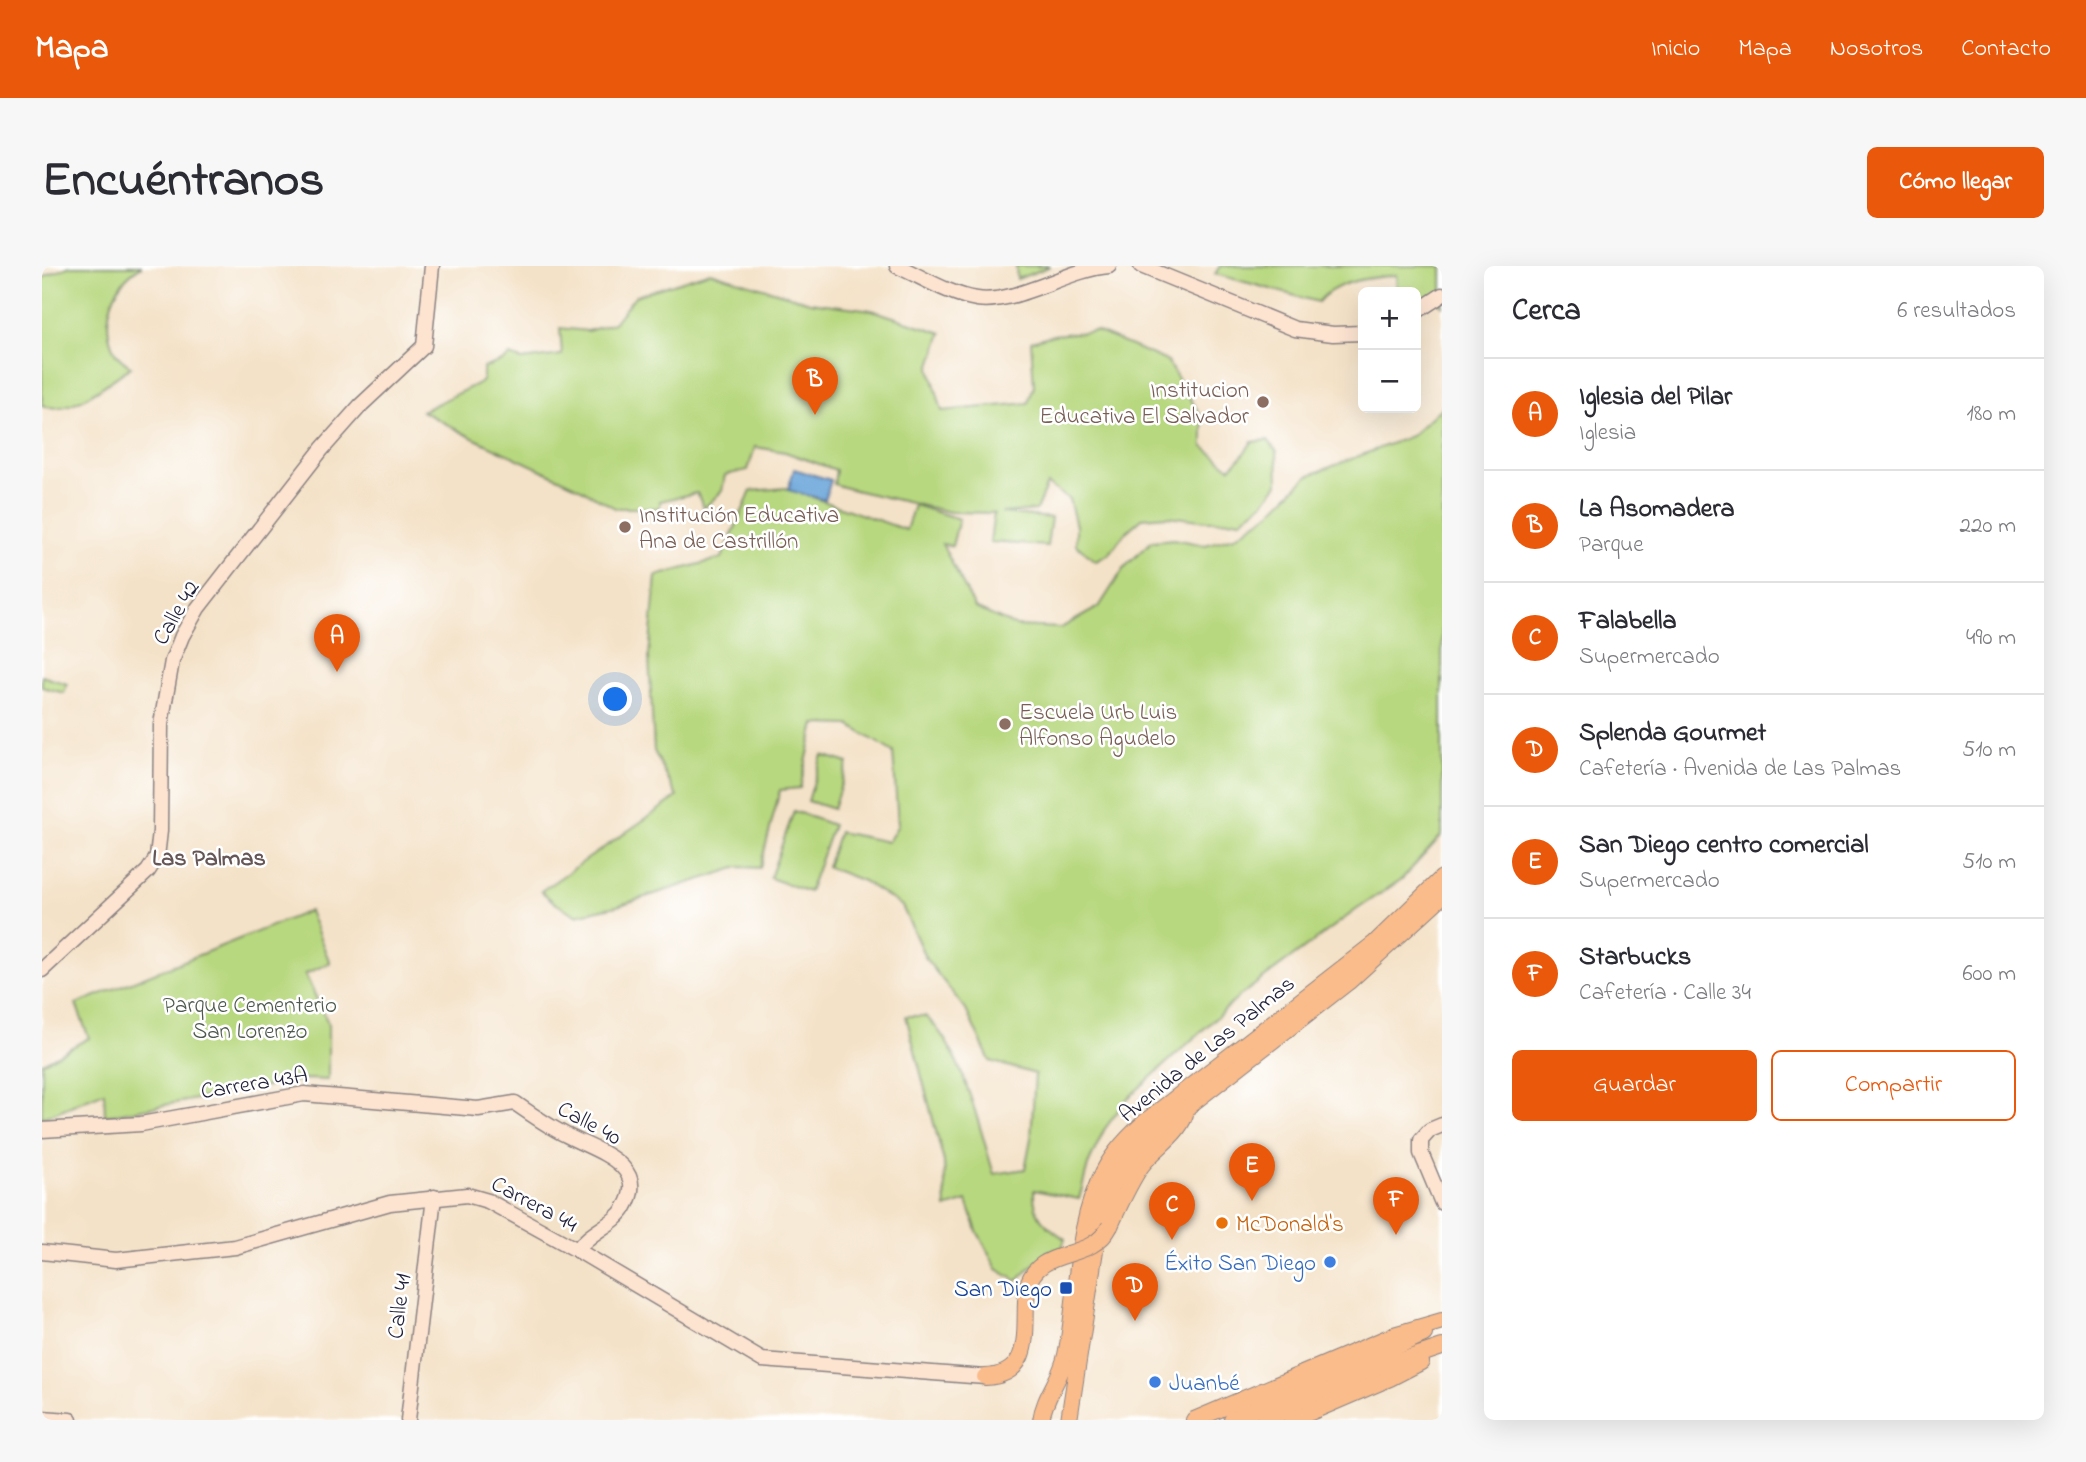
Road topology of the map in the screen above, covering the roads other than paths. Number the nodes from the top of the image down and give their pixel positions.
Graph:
1 (432, 266) edge
2 (897, 266) edge
3 (1109, 266) edge
4 (1140, 266) edge
5 (1442, 295) edge
6 (1421, 309) edge
7 (1358, 332) edge
8 (1442, 878) edge
9 (1442, 897) edge
10 (42, 970) edge
11 (515, 1103) joint
12 (1186, 1106) junction
13 (1442, 1125) edge
14 (42, 1130) edge
15 (434, 1197) junction
16 (1442, 1203) edge
17 (577, 1250) junction
18 (42, 1252) edge
19 (1442, 1323) edge
20 (1442, 1349) edge
21 (985, 1377) joint
22 (1310, 1392) junction
23 (1072, 1416) edge
24 (42, 1418) edge
25 (70, 1420) edge
26 (408, 1420) edge
27 (1041, 1420) edge
28 (1194, 1420) edge
29 (1232, 1420) edge
30 (1265, 1420) edge
31 (1292, 1420) edge

1 - 10 street, Calle 42
2 - 3 street
4 - 7 street
5 - 6 street
8 - 27 main road, Avenida de Las Palmas
9 - 12 main road, Avenida de Las Palmas
11 - 14 street, Carrera 43A
11 - 17 street, Calle 40
12 - 21 main road, bridge
12 - 23 main road, Avenida de Las Palmas
13 - 16 street
15 - 17 street, Carrera 44
15 - 18 street, Carrera 44
15 - 26 street, Calle 41
17 - 21 street, Carrera 44
19 - 22 main road
19 - 28 main road
20 - 22 main road
20 - 31 main road
22 - 29 main road
22 - 30 main road
24 - 25 street

